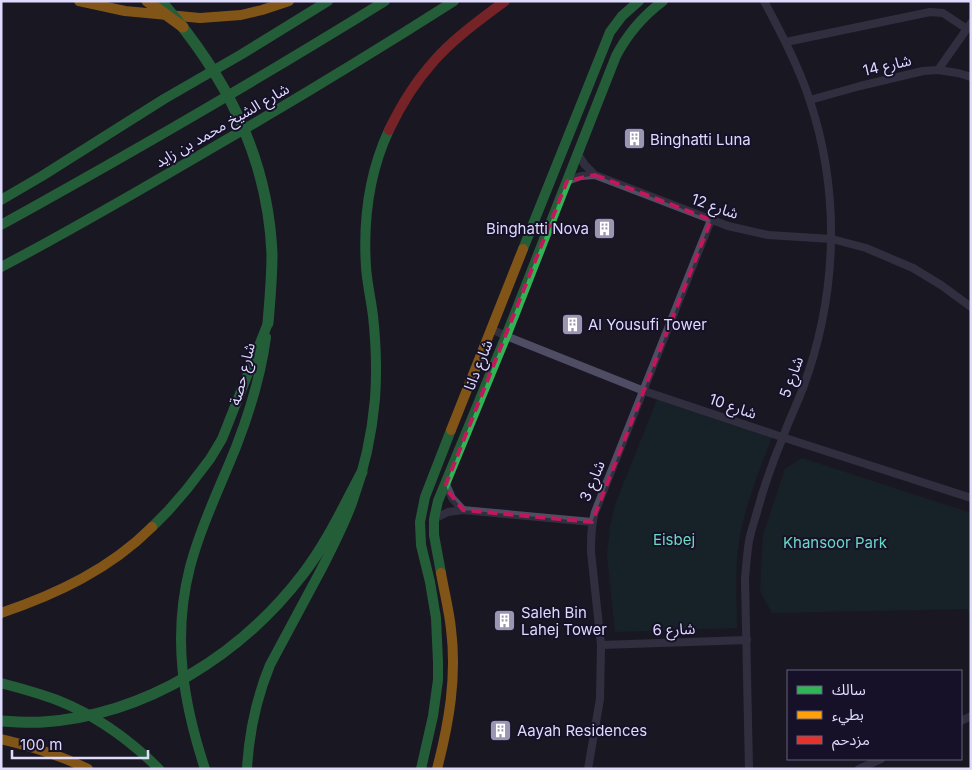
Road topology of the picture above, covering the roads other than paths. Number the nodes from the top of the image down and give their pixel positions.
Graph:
1 (79, 1) edge
2 (122, 1) edge
3 (147, 1) edge
4 (161, 1) edge
5 (289, 1) edge
6 (328, 1) edge
7 (385, 1) edge
8 (454, 1) edge
9 (505, 1) edge
10 (639, 1) edge
11 (663, 1) edge
12 (764, 1) edge
13 (160, 14) junction
14 (969, 26) edge
15 (183, 27) junction
16 (786, 42) junction
17 (938, 70) junction
18 (971, 77) edge
19 (810, 100) junction
20 (578, 153) junction
21 (595, 175) junction
22 (567, 181) junction
23 (1, 200) edge
24 (711, 220) junction
25 (1, 224) edge
26 (832, 239) junction
27 (1, 267) edge
28 (971, 307) edge
29 (268, 323) junction
30 (491, 329) junction
31 (506, 336) junction
32 (644, 391) junction
33 (782, 437) junction
34 (362, 472) junction
35 (446, 484) junction
36 (971, 498) edge
37 (463, 510) junction
38 (434, 519) junction
39 (592, 522) junction
40 (1, 613) edge
41 (747, 640) junction
42 (601, 645) junction
43 (1, 683) edge
44 (1, 721) edge
45 (1, 739) edge
46 (879, 760) edge
47 (88, 769) edge
48 (159, 769) edge
49 (205, 769) edge
50 (247, 769) edge
51 (421, 769) edge
52 (437, 769) edge
53 (588, 769) edge
54 (749, 769) edge
55 (860, 769) edge

1 - 13 main road
2 - 13 main road
3 - 15 main road, bridge
4 - 15 main road, شارع حصة, bridge
5 - 13 main road
6 - 23 main road
7 - 25 main road, شارع الشيخ محمد بن زايد
8 - 27 main road, شارع الشيخ محمد بن زايد
9 - 34 main road
10 - 30 main road, شارع دانا
11 - 20 main road, شارع دانا
12 - 16 street, شارع 5
14 - 16 street
14 - 17 street
15 - 29 main road, شارع حصة, bridge
16 - 19 street, شارع 5
17 - 18 street, شارع 14
17 - 19 street, شارع 14
19 - 26 street, شارع 5
20 - 21 street
20 - 22 main road, شارع دانا
21 - 22 street
21 - 24 street, شارع 12
22 - 31 main road, شارع دانا
24 - 26 street, شارع 12
24 - 32 street, شارع 3
26 - 28 street, شارع 12
26 - 33 street, شارع 5
29 - 40 main road
29 - 49 main road, شارع حصة
30 - 31 street, شارع 10
30 - 51 main road, شارع دانا
31 - 32 street, شارع 10
31 - 35 main road, شارع دانا
32 - 33 street, شارع 10
32 - 39 street, شارع 3
33 - 36 street, شارع 10
33 - 41 street, شارع 5
34 - 44 main road, bridge
34 - 50 main road, bridge
35 - 37 street
35 - 38 main road, شارع دانا
37 - 38 street
37 - 39 street
38 - 52 main road, شارع دانا
39 - 42 street, شارع 3
41 - 42 street, شارع 6
41 - 54 street, شارع 5
42 - 53 street, شارع 3
43 - 48 main road
45 - 47 main road
46 - 55 street

